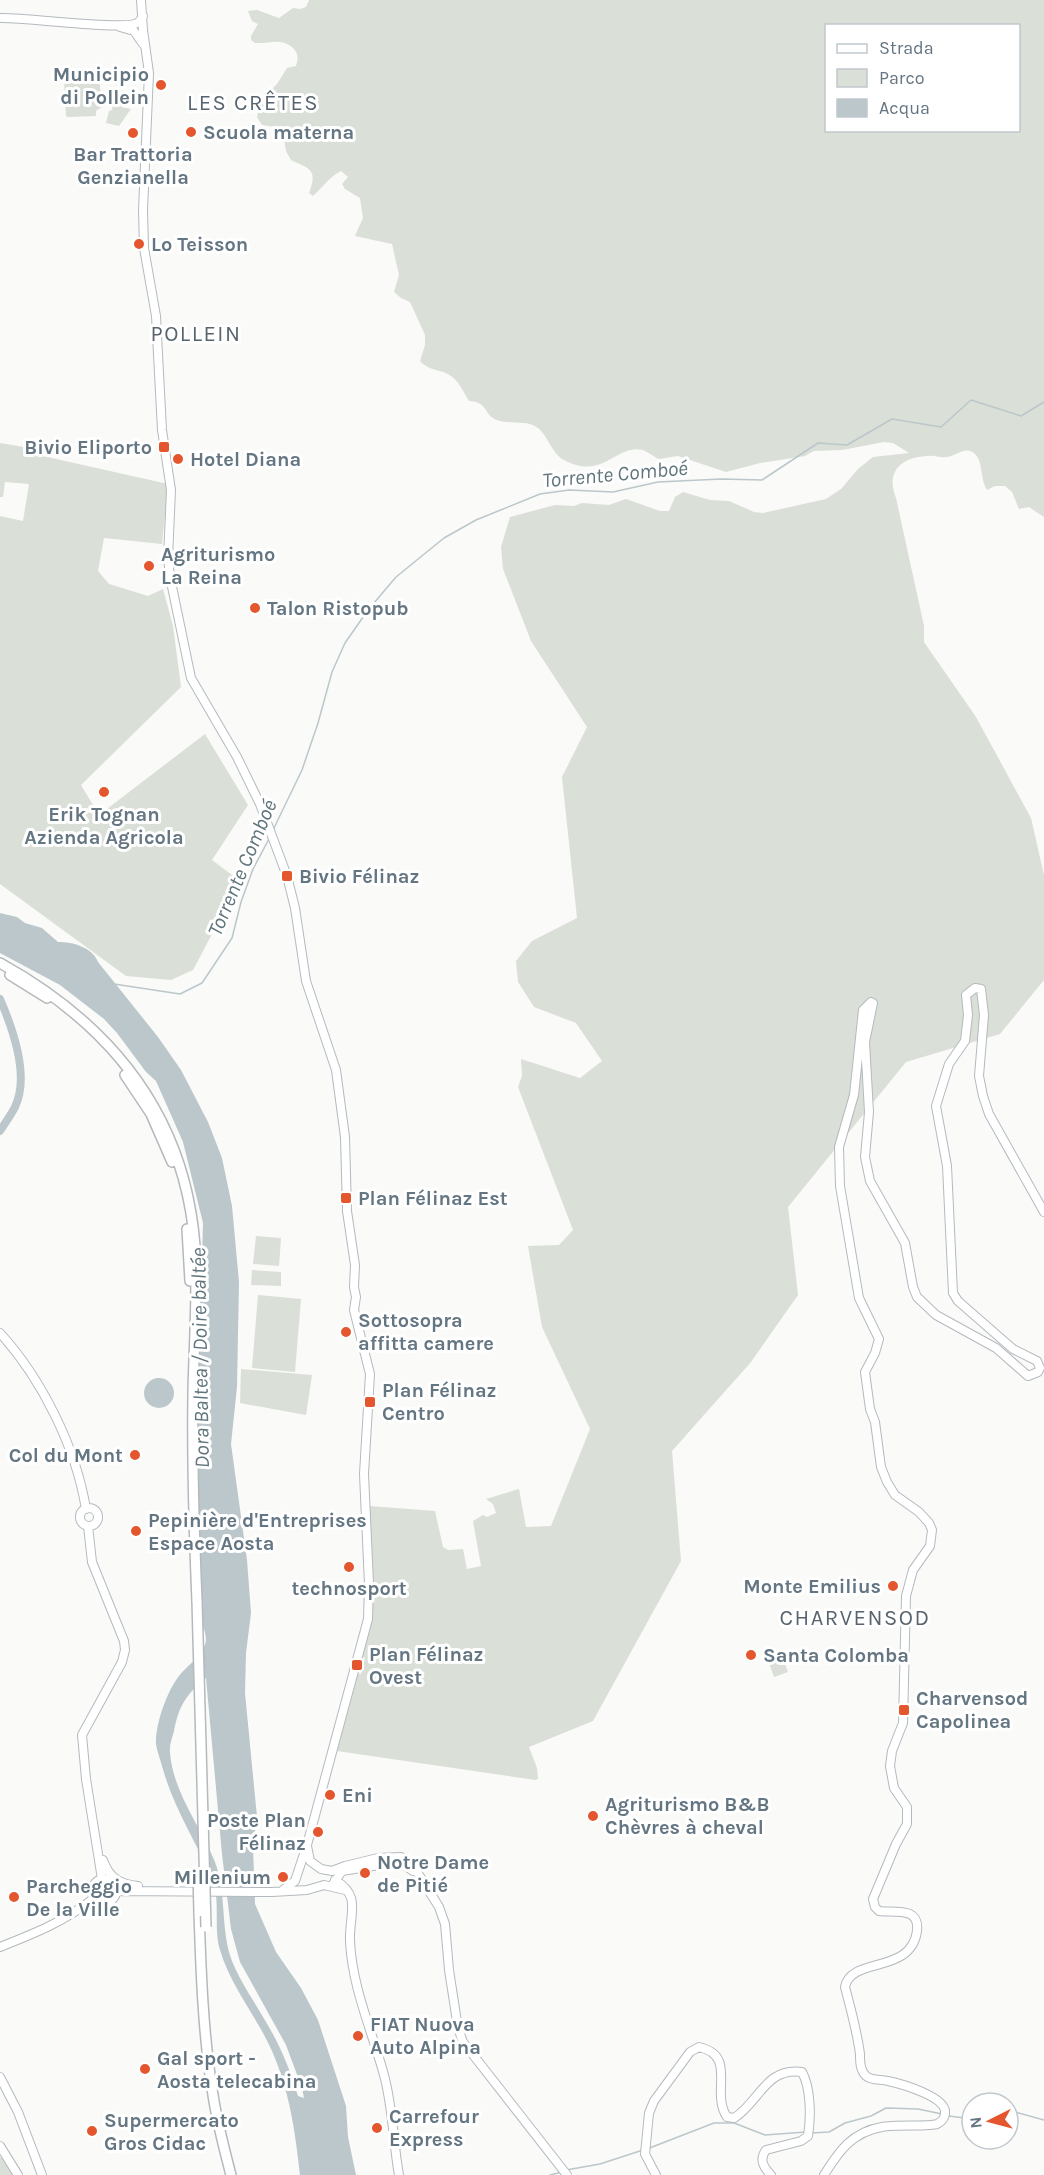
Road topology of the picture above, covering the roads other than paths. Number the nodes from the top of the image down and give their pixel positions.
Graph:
1 (141, 0) edge
2 (0, 18) edge
3 (140, 26) junction
4 (0, 963) edge
5 (0, 970) edge
6 (1044, 1212) edge
7 (0, 1334) edge
8 (86, 1509) junction
9 (88, 1526) junction
10 (194, 1604) junction
11 (96, 1842) junction
12 (307, 1845) junction
13 (304, 1854) junction
14 (328, 1878) junction
15 (102, 1879) junction
16 (284, 1890) junction
17 (116, 1891) junction
18 (157, 1891) junction
19 (262, 1891) junction
20 (94, 1898) junction
21 (0, 1947) edge
22 (0, 2077) edge
23 (0, 2146) edge
24 (564, 2172) edge
25 (18, 2175) edge
26 (42, 2175) edge
27 (231, 2175) edge
28 (237, 2175) edge
29 (399, 2175) edge
30 (656, 2175) edge
31 (771, 2175) edge
32 (824, 2175) edge

1 - 3 main road
2 - 3 main road
3 - 12 main road
4 - 10 highway
5 - 10 highway
6 - 32 main road
7 - 8 main road
8 - 9 main road
8 - 9 main road
9 - 11 main road
10 - 27 highway, bridge
10 - 28 highway, bridge
11 - 15 main road
11 - 18 main road
12 - 13 main road
12 - 14 main road
13 - 14 main road
13 - 16 main road
14 - 16 main road
14 - 19 main road
14 - 24 main road
14 - 29 main road
15 - 17 main road
15 - 20 main road
16 - 19 main road
17 - 18 main road
17 - 20 main road
18 - 19 main road, bridge
20 - 21 main road
22 - 26 main road
23 - 25 main road
30 - 31 main road

